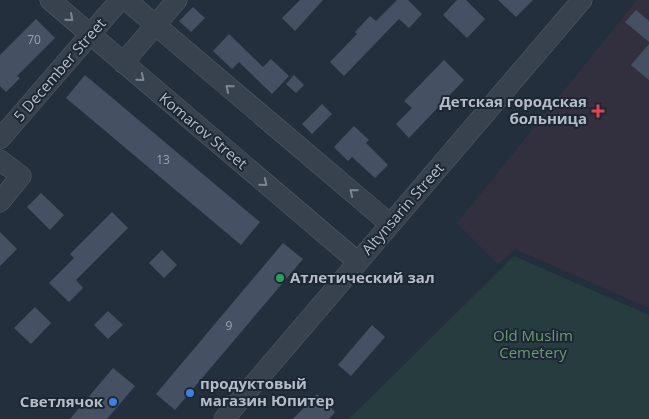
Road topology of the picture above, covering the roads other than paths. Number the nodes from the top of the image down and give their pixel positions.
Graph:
1 (50, 0) edge
2 (120, 0) edge
3 (126, 0) edge
4 (177, 0) edge
5 (582, 0) edge
6 (155, 25) junction
7 (90, 35) junction
8 (123, 63) junction
9 (0, 139) edge
10 (0, 160) edge
11 (0, 202) edge
12 (390, 224) junction
13 (358, 262) junction
14 (224, 419) edge

1 -> 7 street, Komarov Street
2 - 7 street, 5 December Street
3 - 6 street
4 - 6 street
5 - 12 street, Altynsarin Street
6 - 8 street
12 -> 6 street
7 - 8 street, Komarov Street
7 - 9 street, 5 December Street
8 -> 13 street, Komarov Street
10 - 11 street
12 - 13 street, Altynsarin Street
13 - 14 street, Altynsarin Street

